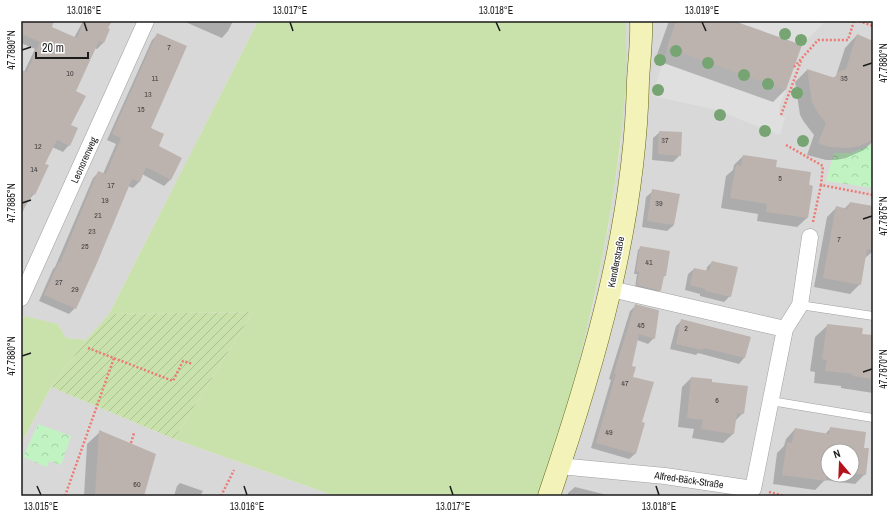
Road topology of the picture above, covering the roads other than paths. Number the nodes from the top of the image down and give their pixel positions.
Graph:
1 (146, 21) edge
2 (640, 21) edge
3 (810, 237) road end
4 (611, 289) junction
5 (21, 298) edge
6 (800, 304) junction
7 (873, 316) edge
8 (785, 329) junction
9 (771, 401) junction
10 (873, 418) edge
11 (560, 466) junction
12 (549, 496) edge

1 - 5 street, Leonorenweg
2 - 4 street, Kendlerstraße
3 - 6 street, Alfred-Bäck-Straße
4 - 8 street
4 - 11 street, Kendlerstraße
6 - 7 lane
6 - 8 street, Alfred-Bäck-Straße
8 - 9 street, Alfred-Bäck-Straße
9 - 10 lane
9 - 11 street, Alfred-Bäck-Straße
11 - 12 street, Kendlerstraße

